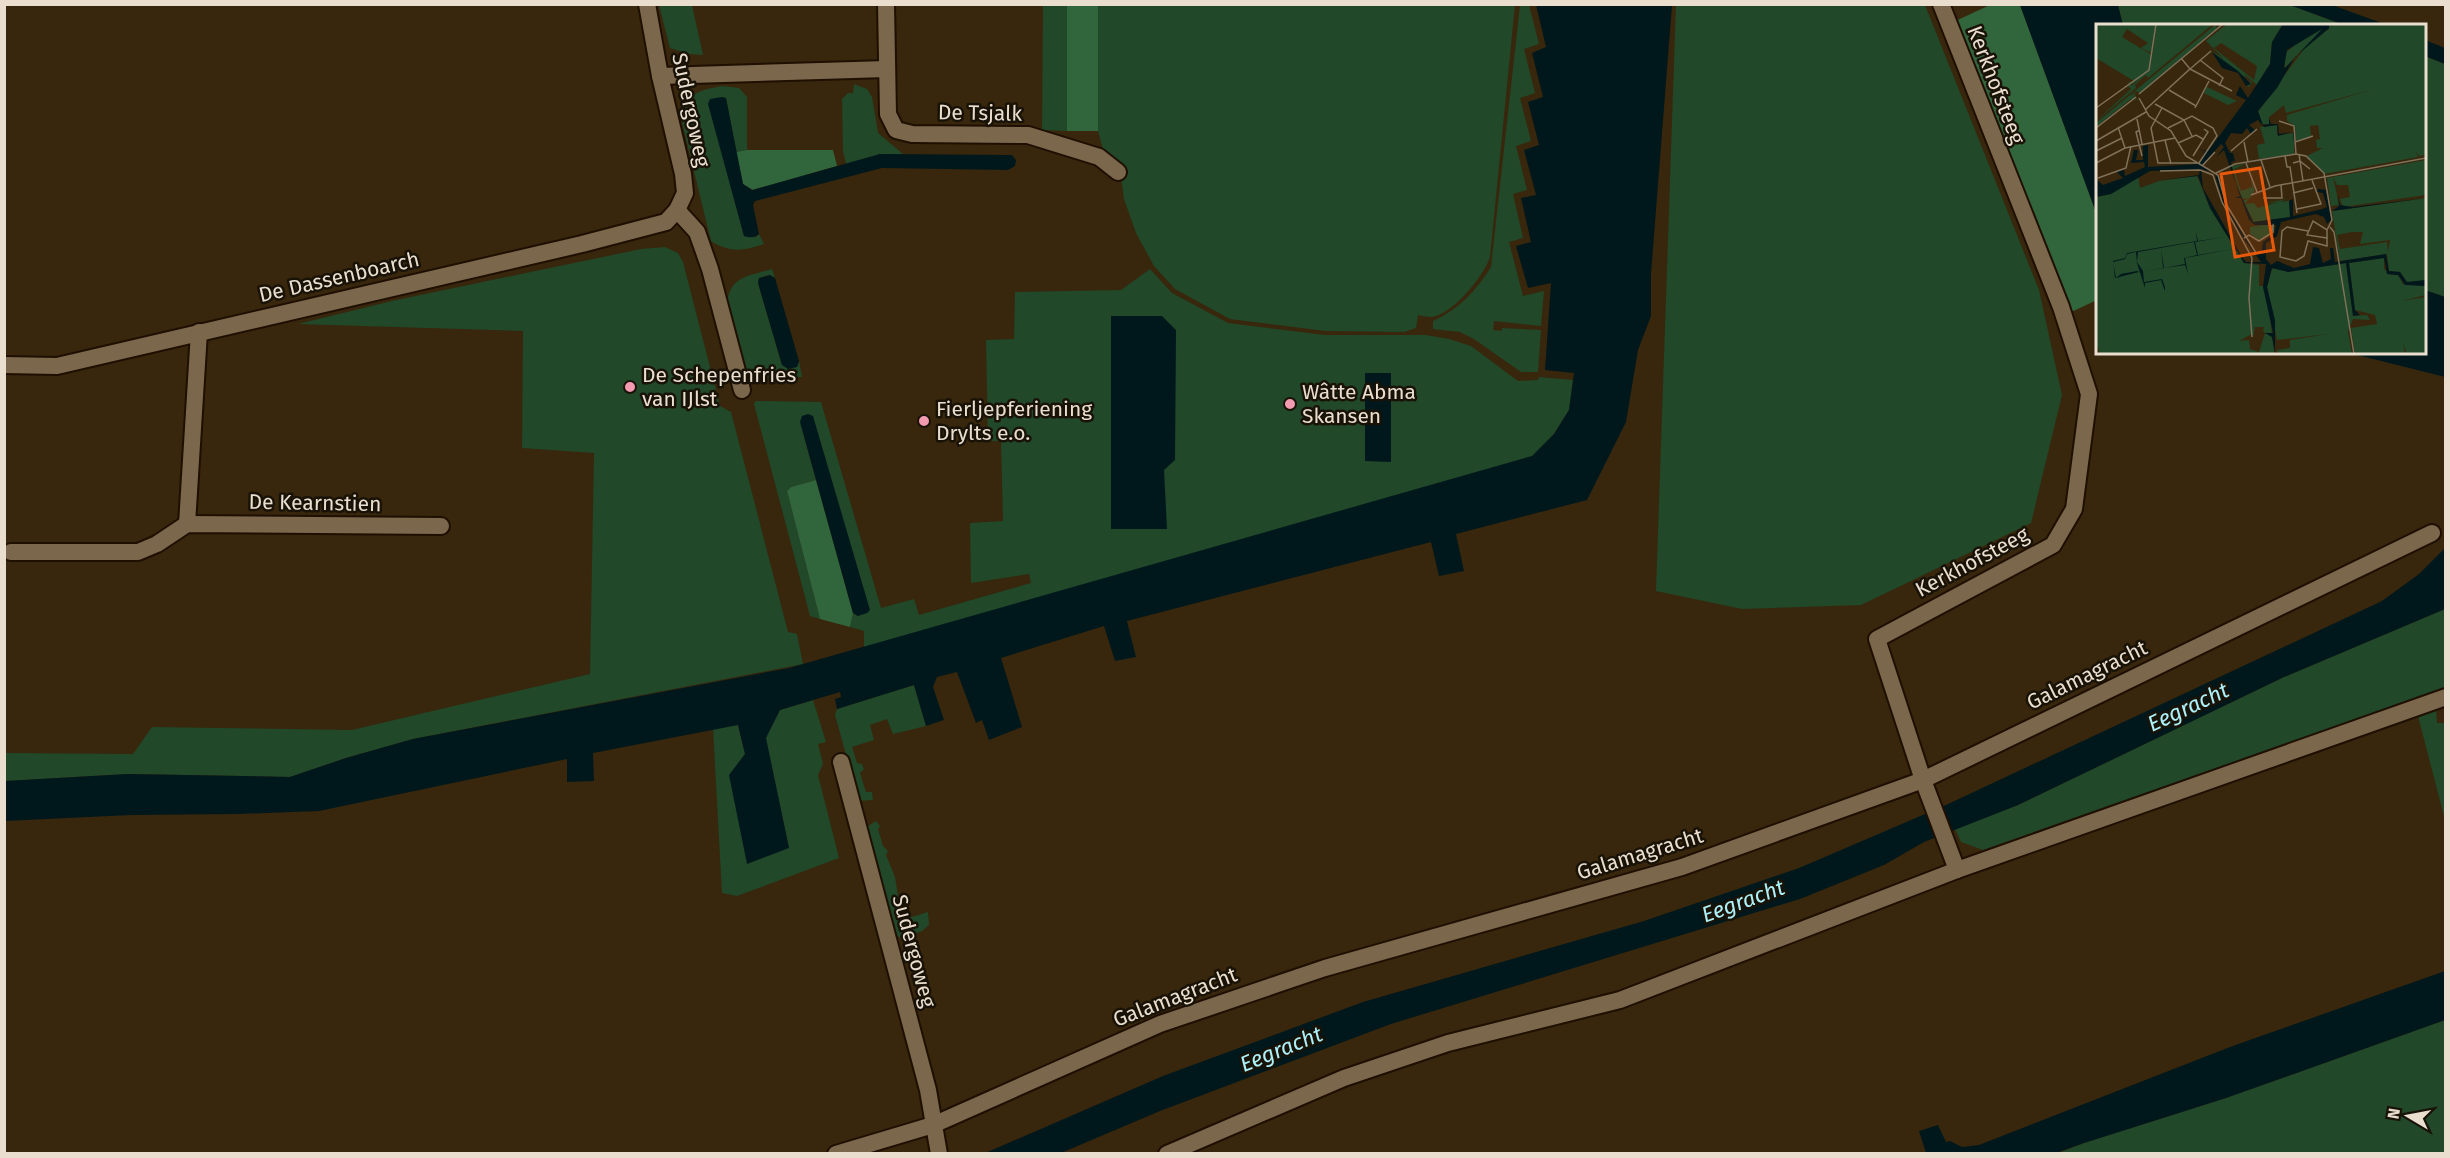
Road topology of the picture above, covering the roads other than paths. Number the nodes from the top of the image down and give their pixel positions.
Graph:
1 (647, 4) edge
2 (886, 4) edge
3 (1941, 4) edge
4 (887, 69) junction
5 (660, 76) junction
6 (1118, 172) dead end
7 (677, 210) junction
8 (198, 332) junction
9 (4, 365) edge
10 (742, 390) dead end
11 (187, 524) junction
12 (441, 526) dead end
13 (2432, 533) dead end
14 (11, 552) dead end
15 (2445, 697) edge
16 (841, 762) dead end
17 (1923, 780) junction
18 (1957, 870) junction
19 (933, 1125) junction
20 (836, 1154) edge
21 (939, 1154) edge
22 (1167, 1154) edge

1 - 5 street, Sudergoweg
2 - 4 street, De Tsjalk
3 - 17 street, Kerkhofsteeg
4 - 5 street
4 - 6 street, De Tsjalk
5 - 7 street, Sudergoweg
7 - 8 street, De Dassenboarch
7 - 10 street
8 - 9 street, De Dassenboarch
8 - 11 street
11 - 12 street, De Kearnstien
11 - 14 street
13 - 17 street, Galamagracht
15 - 18 street
16 - 19 street, Sudergoweg
17 - 18 street, Kerkhofsteeg
17 - 19 street, Galamagracht
18 - 22 street
19 - 20 street, Galamagracht
19 - 21 street, Sudergoweg

